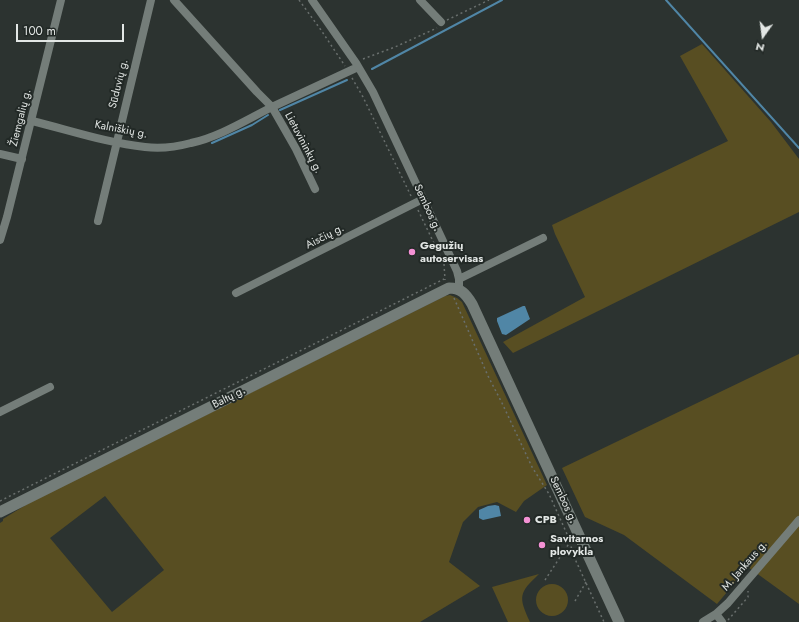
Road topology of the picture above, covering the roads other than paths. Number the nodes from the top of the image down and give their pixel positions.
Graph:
1 (61, 0) edge
2 (151, 0) edge
3 (174, 0) edge
4 (312, 0) edge
5 (420, 0) edge
6 (441, 22) road end
7 (357, 65) junction
8 (272, 107) junction
9 (32, 121) junction
10 (116, 142) junction
11 (0, 154) edge
12 (22, 159) junction
13 (315, 189) dead end
14 (423, 199) junction
15 (98, 221) dead end
16 (543, 238) dead end
17 (0, 240) edge
18 (453, 284) junction
19 (236, 294) dead end
20 (50, 387) dead end
21 (0, 412) edge
22 (0, 512) edge
23 (799, 520) edge
24 (716, 614) junction
25 (619, 622) edge
26 (703, 622) edge
27 (722, 622) edge

1 - 9 street, Žiemgalių g.
2 - 10 street, Sūduvių g.
3 - 8 street
4 - 7 street, Sembos g.
5 - 6 street
7 - 8 street, Kalniškių g.
7 - 14 street, Sembos g.
8 - 10 street, Kalniškių g.
8 - 13 street, Lietuvininkų g.
9 - 10 street, Kalniškių g.
9 - 12 street, Žiemgalių g.
10 - 15 street, Sūduvių g.
11 - 12 street
12 - 17 street, Žiemgalių g.
14 - 18 street, Sembos g.
14 - 19 street, Aisčių g.
16 - 18 street
18 - 22 main road, Baltų g.
18 - 25 main road, Sembos g.
20 - 21 street
23 - 24 street, M. Jankaus g.
24 - 26 street, M. Jankaus g.
24 - 27 street

